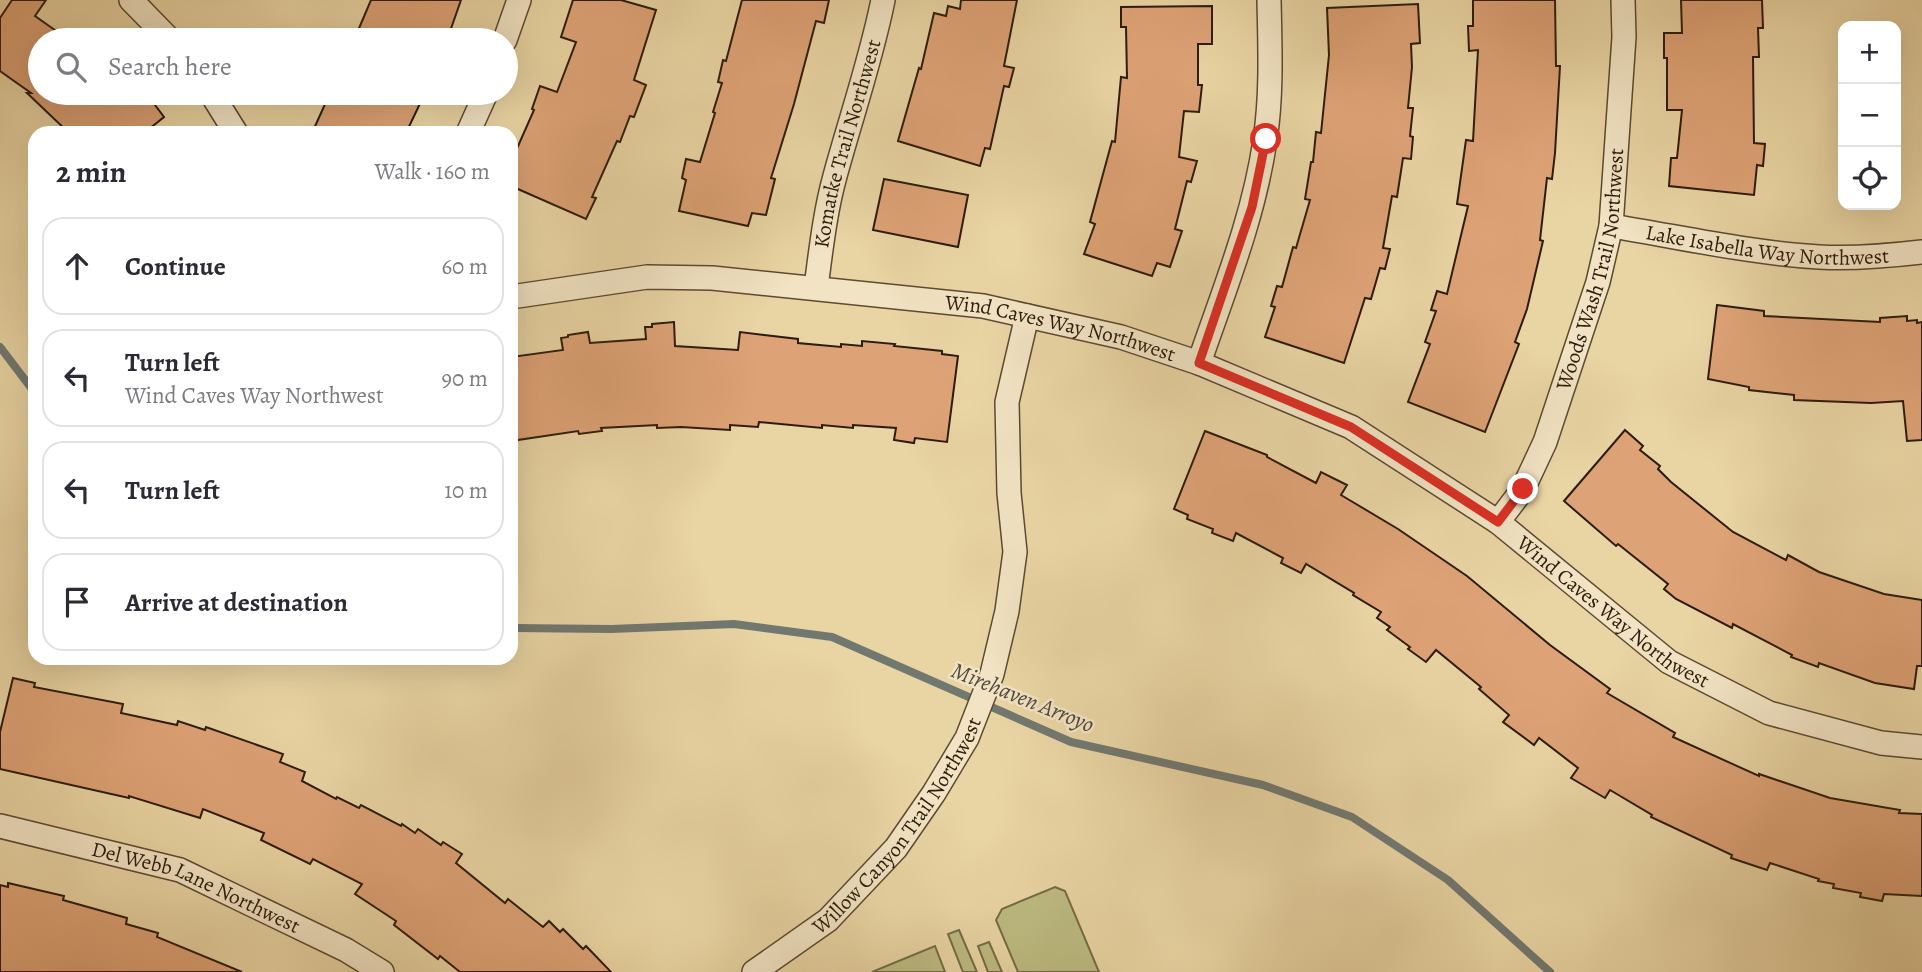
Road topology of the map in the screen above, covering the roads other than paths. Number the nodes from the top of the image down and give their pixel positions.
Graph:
1 (519, 0) edge
2 (883, 0) edge
3 (1269, 0) edge
4 (1623, 0) edge
5 (133, 1) edge
6 (159, 28) edge
7 (509, 28) edge
8 (218, 105) edge
9 (481, 105) edge
10 (232, 126) edge
11 (471, 126) edge
12 (1611, 226) junction
13 (1922, 252) edge
14 (816, 288) junction
15 (518, 296) edge
16 (1027, 316) junction
17 (1199, 363) junction
18 (1498, 522) junction
19 (1922, 747) edge
20 (0, 826) edge
21 (382, 972) edge
22 (754, 972) edge

1 - 7 street
2 - 14 street, Komatke Trail Northwest
3 - 17 street
4 - 12 street, Woods Wash Trail Northwest
5 - 6 street
8 - 10 street
9 - 11 street
12 - 13 street, Lake Isabella Way Northwest
12 - 18 street, Woods Wash Trail Northwest
14 - 15 street, Wind Caves Way Northwest
14 - 16 street, Wind Caves Way Northwest
16 - 17 street, Wind Caves Way Northwest
16 - 22 street, Willow Canyon Trail Northwest
17 - 18 street, Wind Caves Way Northwest
18 - 19 street, Wind Caves Way Northwest
20 - 21 street, Del Webb Lane Northwest

